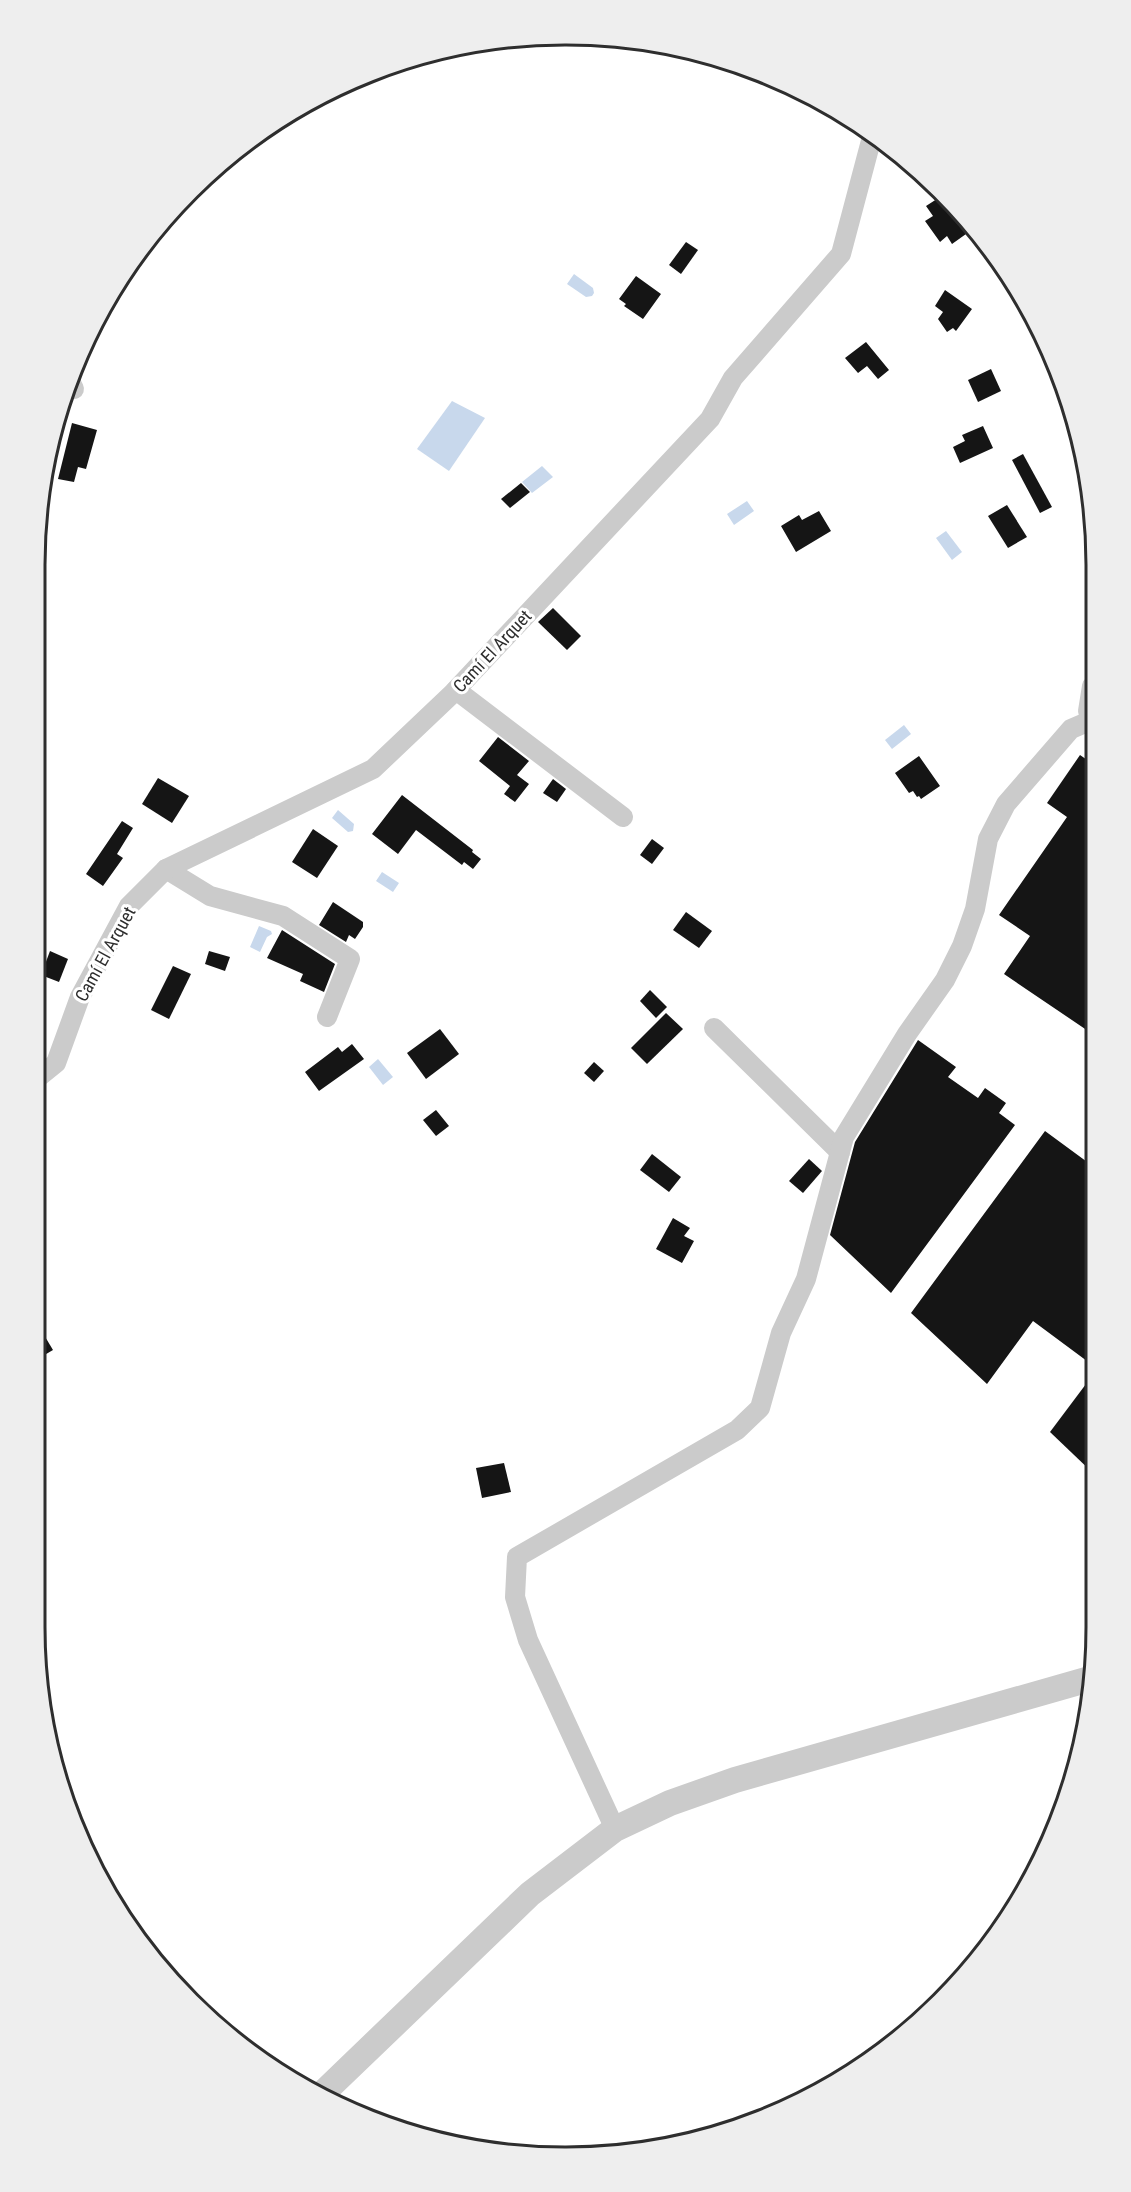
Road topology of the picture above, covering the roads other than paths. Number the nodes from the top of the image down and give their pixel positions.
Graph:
1 (870, 144) edge
2 (456, 690) junction
3 (1086, 723) edge
4 (623, 817) dead end
5 (166, 869) junction
6 (327, 1017) dead end
7 (714, 1028) dead end
8 (45, 1072) edge
9 (840, 1152) junction
10 (1083, 1681) edge
11 (615, 1829) junction
12 (327, 2089) edge

1 - 2 street, Camí El Arquet
2 - 4 street
2 - 5 street, Camí El Arquet
3 - 9 street
5 - 6 street
5 - 8 street, Camí El Arquet
7 - 9 street
9 - 11 street
10 - 11 street
11 - 12 street

